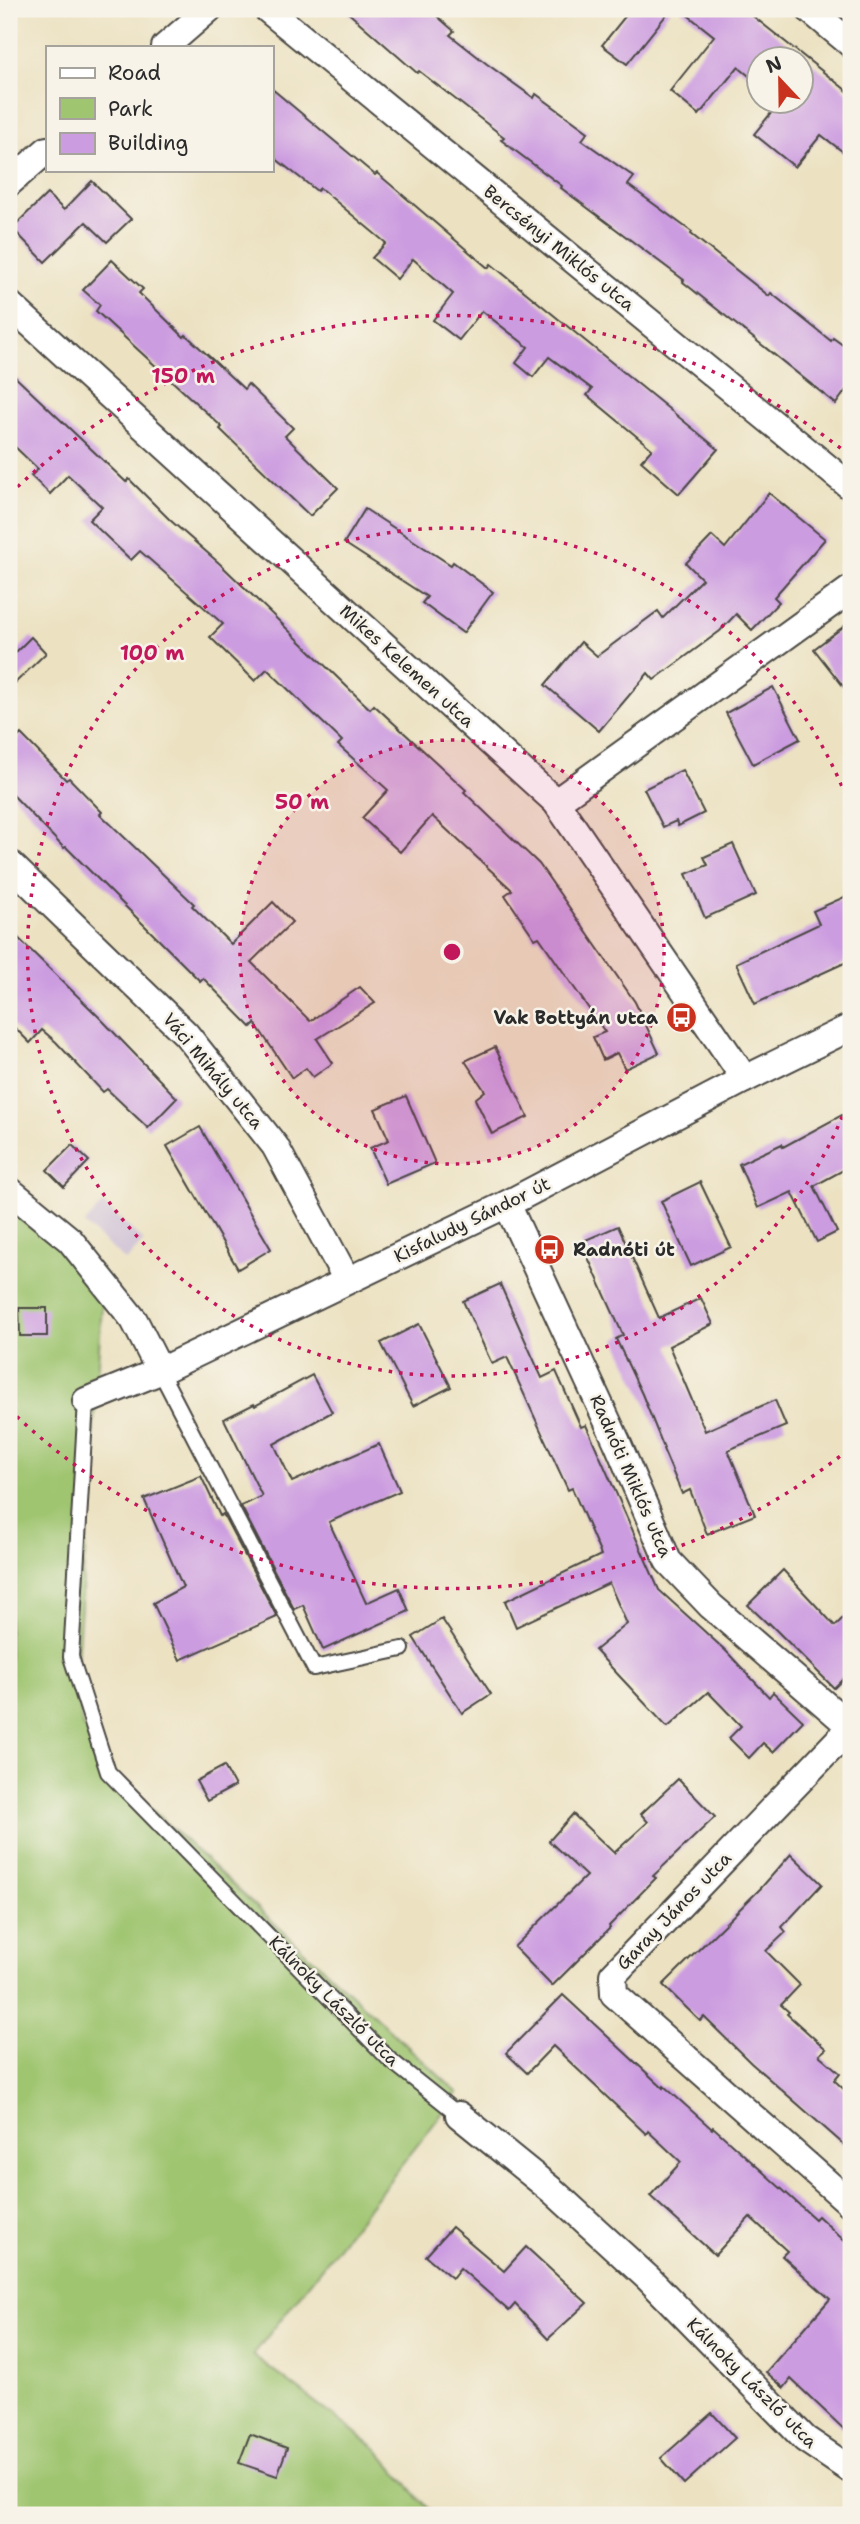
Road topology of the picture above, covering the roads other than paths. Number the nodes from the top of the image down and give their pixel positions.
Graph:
1 (209, 9) edge
2 (267, 9) edge
3 (809, 9) edge
4 (851, 44) edge
5 (166, 46) edge
6 (46, 151) edge
7 (9, 183) edge
8 (9, 304) edge
9 (851, 487) edge
10 (851, 589) edge
11 (556, 802) junction
12 (9, 863) edge
13 (851, 1027) edge
14 (745, 1079) junction
15 (9, 1191) edge
16 (508, 1204) junction
17 (347, 1280) junction
18 (160, 1371) junction
19 (86, 1401) joint
20 (402, 1649) dead end
21 (851, 1727) edge
22 (458, 2115) joint
23 (851, 2204) edge
24 (851, 2470) edge

1 - 5 street
2 - 9 street, Bercsényi Miklós utca
3 - 4 street
6 - 7 street
8 - 11 street, Mikes Kelemen utca
10 - 11 street
11 - 14 street, Mikes Kelemen utca
12 - 17 street, Váci Mihály utca
13 - 14 street, Kisfaludy Sándor út
14 - 16 street, Kisfaludy Sándor út
15 - 18 street
16 - 17 street, Kisfaludy Sándor út
16 - 21 street, Radnóti Miklós utca
17 - 18 street, Kisfaludy Sándor út
18 - 19 street, Kisfaludy Sándor út
18 - 20 lane
19 - 22 lane, Kálnoky László utca
21 - 23 street, Garay János utca
22 - 24 street, Kálnoky László utca

